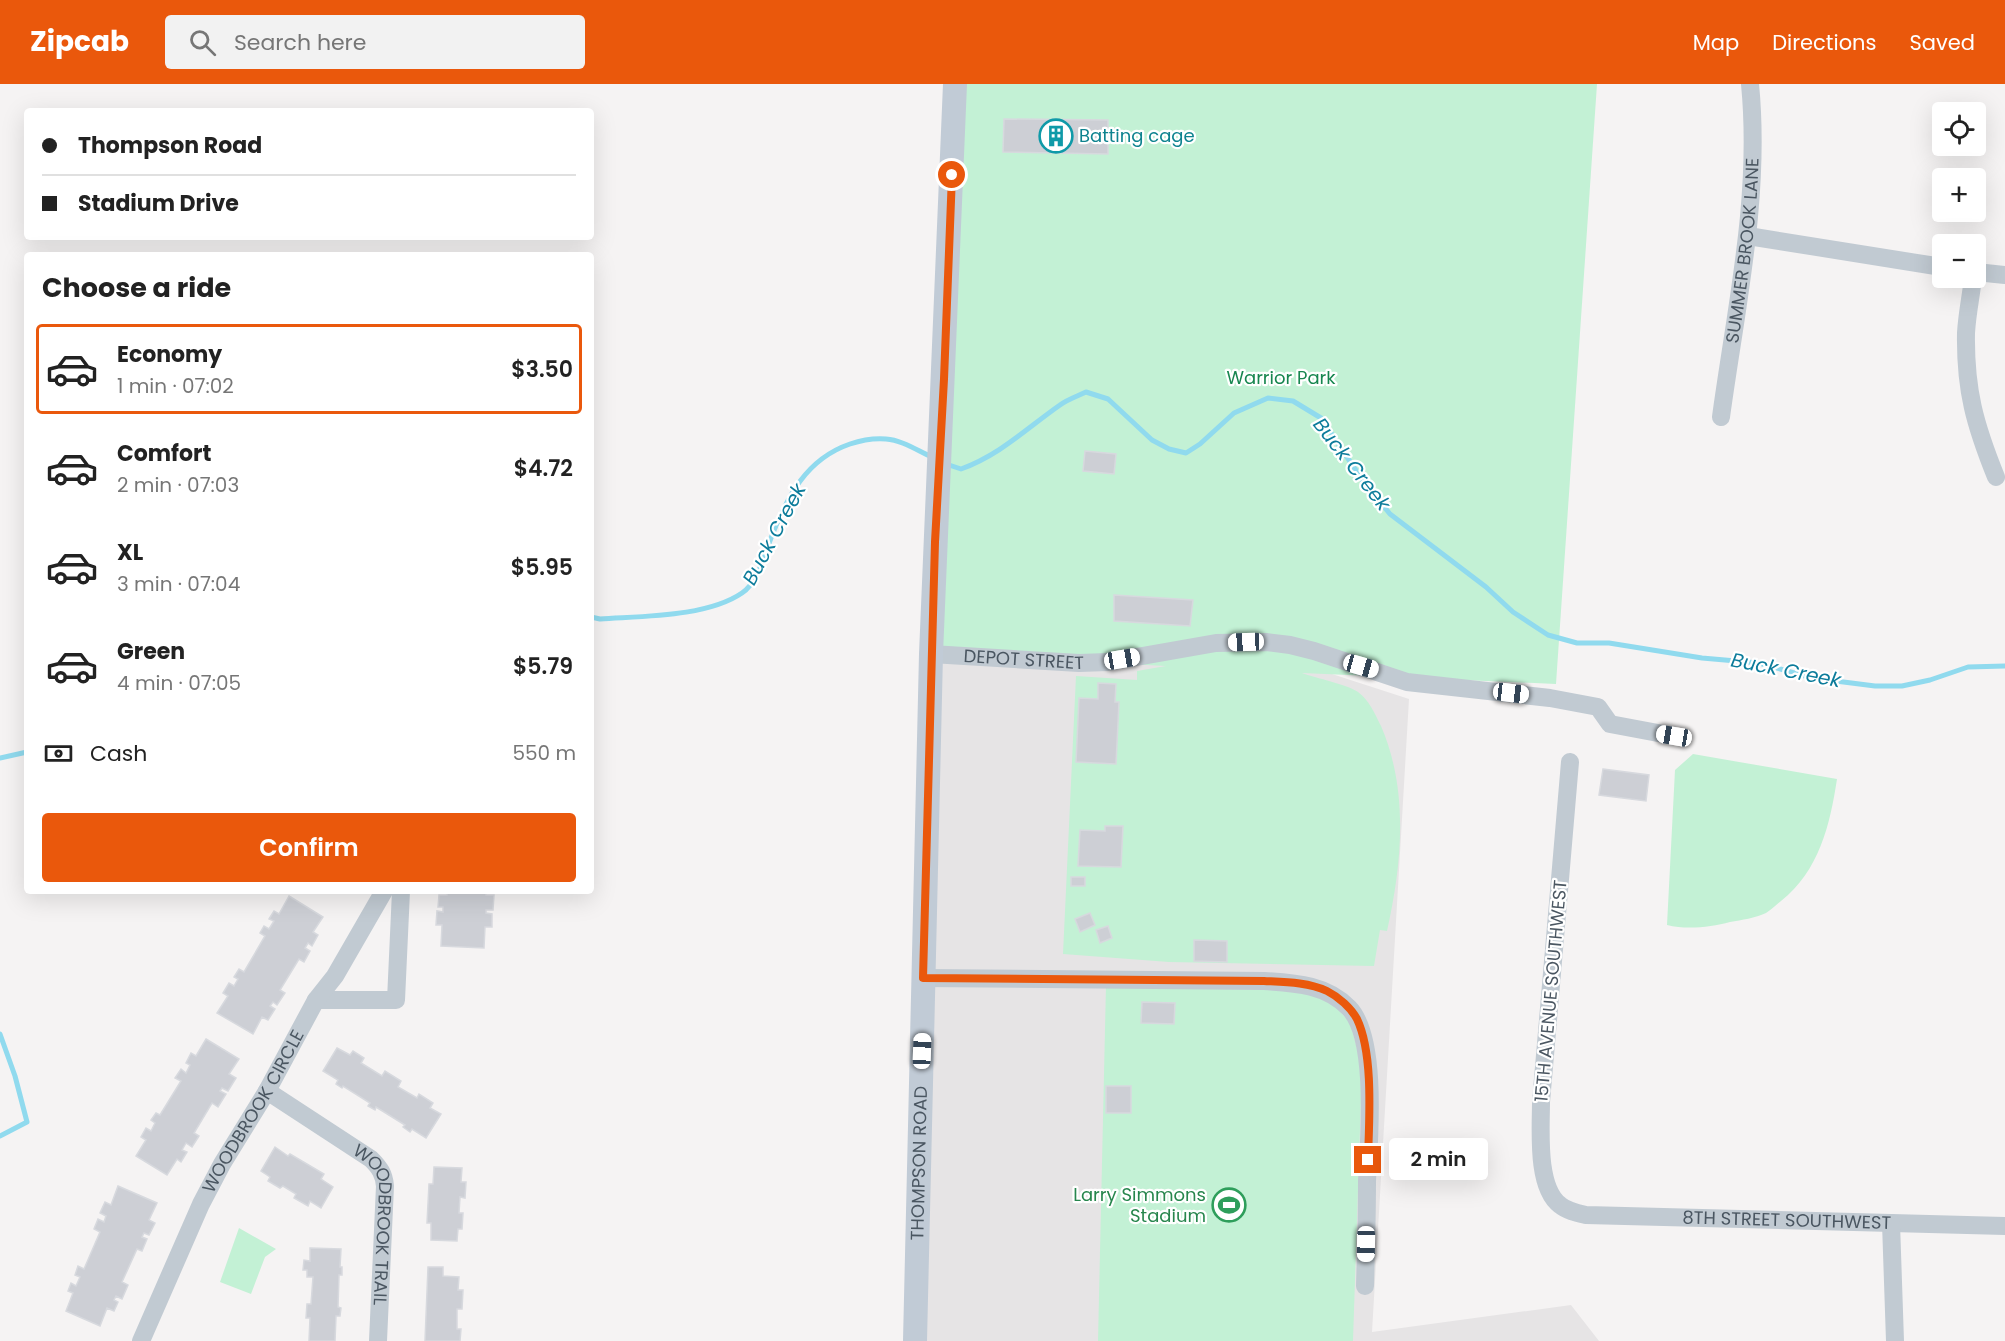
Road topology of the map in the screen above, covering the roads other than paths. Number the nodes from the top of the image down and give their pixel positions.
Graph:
1 (955, 84) edge
2 (1750, 84) edge
3 (1748, 236) junction
4 (1932, 265) edge
5 (1986, 273) edge
6 (2005, 275) edge
7 (1972, 288) edge
8 (1722, 417) dead end
9 (1996, 477) dead end
10 (931, 654) junction
11 (1674, 736) dead end
12 (1570, 762) dead end
13 (382, 894) edge
14 (400, 894) edge
15 (923, 978) junction
16 (316, 1000) junction
17 (267, 1091) junction
18 (1570, 1211) joint
19 (1891, 1223) junction
20 (2005, 1226) edge
21 (1365, 1286) dead end
22 (141, 1341) edge
23 (378, 1341) edge
24 (915, 1341) edge
25 (1895, 1341) edge

1 - 10 street, THOMPSON ROAD
2 - 3 street, SUMMER BROOK LANE
3 - 4 street
3 - 8 street, SUMMER BROOK LANE
5 - 6 street
7 - 9 street
10 - 11 street, DEPOT STREET
10 - 15 street, THOMPSON ROAD
12 - 18 street, 15TH AVENUE SOUTHWEST
13 - 16 street, WOODBROOK CIRCLE
14 - 16 street
15 - 21 street
15 - 24 street, THOMPSON ROAD
16 - 17 street, WOODBROOK CIRCLE
17 - 22 street, WOODBROOK CIRCLE
17 - 23 street, WOODBROOK TRAIL
18 - 19 street, 8TH STREET SOUTHWEST
19 - 20 street, 8TH STREET SOUTHWEST
19 - 25 street

